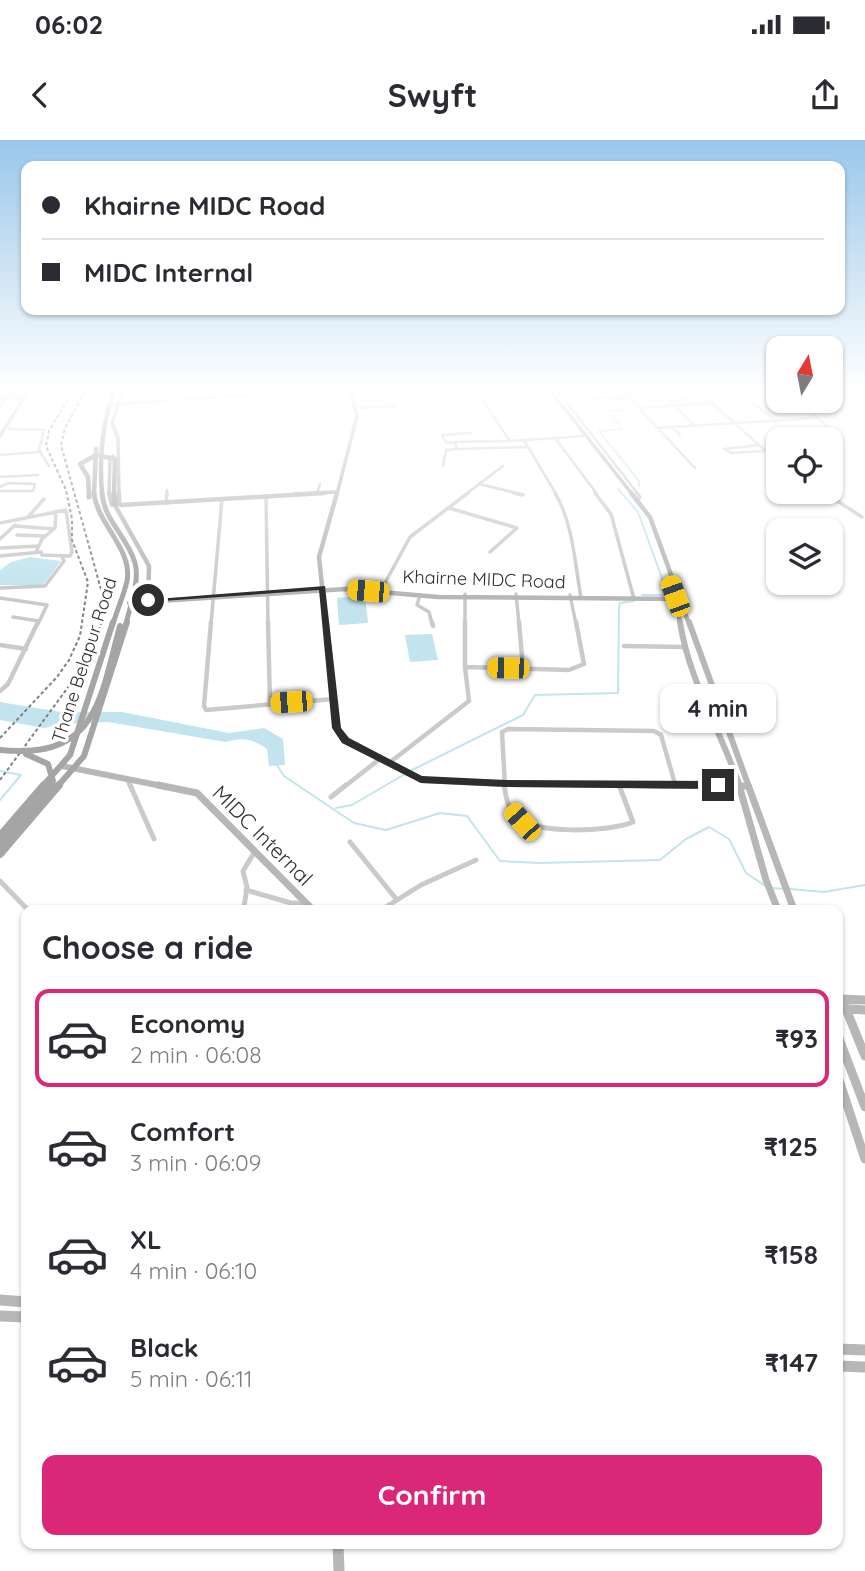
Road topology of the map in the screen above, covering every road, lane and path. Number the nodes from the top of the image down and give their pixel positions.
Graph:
1 (42, 457) edge
2 (90, 457) edge
3 (95, 457) edge
4 (100, 457) edge
5 (111, 457) edge
6 (113, 457) edge
7 (117, 457) edge
8 (347, 457) edge
9 (445, 457) edge
10 (534, 457) edge
11 (569, 457) edge
12 (600, 457) edge
13 (601, 457) edge
14 (609, 457) edge
15 (684, 457) edge
16 (49, 466) dead end
17 (443, 466) dead end
18 (503, 466) dead end
19 (695, 468) dead end
20 (38, 475) dead end
21 (0, 477) edge
22 (320, 484) dead end
23 (479, 484) junction
24 (0, 489) edge
25 (167, 490) dead end
26 (336, 492) junction
27 (317, 493) junction
28 (523, 495) dead end
29 (266, 496) junction
30 (44, 499) dead end
31 (222, 499) junction
32 (103, 501) junction
33 (637, 501) junction
34 (166, 503) junction
35 (842, 504) edge
36 (115, 505) junction
37 (96, 506) junction
38 (449, 508) junction
39 (56, 512) junction
40 (106, 514) junction
41 (28, 517) junction
42 (862, 517) dead end
43 (20, 519) junction
44 (0, 523) edge
45 (113, 525) junction
46 (15, 526) junction
47 (129, 528) junction
48 (54, 529) junction
49 (17, 536) dead end
50 (45, 536) junction
51 (0, 539) edge
52 (39, 546) junction
53 (0, 548) edge
54 (36, 552) junction
55 (490, 552) dead end
56 (0, 556) edge
57 (62, 556) junction
58 (0, 588) edge
59 (9, 588) junction
60 (323, 589) junction
61 (381, 590) junction
62 (268, 593) junction
63 (465, 595) junction
64 (420, 596) junction
65 (516, 596) junction
66 (212, 597) junction
67 (570, 597) junction
68 (580, 597) junction
69 (634, 597) junction
70 (0, 598) edge
71 (677, 598) junction
72 (148, 601) junction
73 (125, 603) junction
74 (13, 617) dead end
75 (39, 621) junction
76 (118, 626) junction
77 (432, 626) dead end
78 (0, 645) edge
79 (624, 646) dead end
80 (684, 647) junction
81 (26, 649) junction
82 (465, 667) junction
83 (523, 668) junction
84 (0, 690) edge
85 (333, 699) junction
86 (270, 704) junction
87 (0, 748) edge
88 (17, 753) junction
89 (381, 758) junction
90 (389, 763) junction
91 (62, 766) junction
92 (76, 769) junction
93 (127, 779) junction
94 (506, 784) junction
95 (620, 784) junction
96 (676, 784) junction
97 (743, 786) junction
98 (331, 797) dead end
99 (0, 836) edge
100 (154, 839) dead end
101 (350, 842) dead end
102 (0, 845) edge
103 (255, 851) junction
104 (0, 854) edge
105 (476, 860) dead end
106 (0, 881) edge
107 (246, 890) junction
108 (397, 900) junction
109 (306, 903) joint
110 (23, 905) edge
111 (244, 905) edge
112 (389, 905) edge
113 (776, 905) edge
114 (792, 905) edge
115 (843, 999) edge
116 (865, 1000) edge
117 (843, 1008) edge
118 (843, 1010) edge
119 (865, 1010) edge
120 (843, 1049) edge
121 (865, 1056) edge
122 (843, 1092) edge
123 (865, 1107) edge
124 (865, 1159) edge
125 (0, 1300) edge
126 (21, 1301) edge
127 (0, 1315) edge
128 (21, 1317) edge
129 (843, 1349) edge
130 (865, 1350) edge
131 (843, 1366) edge
132 (865, 1367) edge
133 (338, 1549) edge
134 (339, 1571) edge

1 - 16 street
2 - 37 main road, bridge
3 - 37 main road, Thane Belapur Road
4 - 32 main road, Thane Belapur Road
5 - 36 main road, bridge
6 - 36 main road
7 - 36 main road
8 - 26 main road
9 - 17 street
10 - 68 street
11 - 69 street
12 - 71 main road
13 - 33 main road
14 - 33 street
15 - 19 street
18 - 23 street
20 - 21 street
22 - 27 street
23 - 28 street
23 - 38 street
24 - 24 street
25 - 34 street
26 - 27 main road
26 - 60 main road
27 - 29 main road
29 - 31 main road
29 - 62 street
30 - 41 street
31 - 34 main road
31 - 66 street
32 - 36 main road
32 - 40 main road, Thane Belapur Road
33 - 71 main road
34 - 36 main road
35 - 42 street
36 - 40 main road
36 - 47 main road
37 - 73 main road, Thane Belapur Road
38 - 55 street
38 - 61 street
39 - 41 street
39 - 48 street
39 - 57 street
40 - 45 main road, Thane Belapur Road
41 - 43 street
43 - 44 street
43 - 46 street
45 - 47 main road
45 - 73 main road, Thane Belapur Road
46 - 48 street
46 - 51 street
47 - 72 main road
48 - 50 street
49 - 50 street
50 - 52 street
52 - 53 street
52 - 54 street
54 - 56 street
54 - 57 street
57 - 59 street
58 - 59 street
59 - 70 street
60 - 61 main road, Khairne MIDC Road
60 - 62 main road, Khairne MIDC Road
60 - 85 main road
61 - 63 main road, Khairne MIDC Road
61 - 64 main road, Khairne MIDC Road
62 - 66 main road, Khairne MIDC Road
62 - 86 street
63 - 64 main road, Khairne MIDC Road
63 - 65 main road, Khairne MIDC Road
63 - 82 street
64 - 77 street
65 - 67 main road, Khairne MIDC Road
65 - 83 street
66 - 72 main road, Khairne MIDC Road
66 - 86 street
67 - 68 main road, Khairne MIDC Road
67 - 83 street
68 - 69 main road, Khairne MIDC Road
69 - 71 main road, Khairne MIDC Road
70 - 75 street
71 - 80 main road
71 - 97 main road
72 - 73 main road, Khairne MIDC Road
73 - 76 main road
73 - 91 main road, Thane Belapur Road
73 - 92 main road, Thane Belapur Road
74 - 75 street
75 - 81 street
76 - 87 main road, bridge
76 - 88 main road, bridge
78 - 81 street
79 - 80 street
80 - 97 main road
81 - 84 street
82 - 83 street
82 - 90 street
85 - 86 street
85 - 89 main road
87 - 88 main road, bridge
88 - 102 main road, bridge
89 - 90 main road
89 - 98 street
90 - 94 main road
91 - 92 main road, MIDC Internal
91 - 99 main road, Thane Belapur Road
92 - 93 main road, MIDC Internal
92 - 104 main road, Thane Belapur Road
93 - 100 street
93 - 103 main road, MIDC Internal
94 - 95 main road
94 - 95 street
94 - 96 street
95 - 96 main road
96 - 97 main road
97 - 113 main road
97 - 114 main road
101 - 108 street
103 - 107 street
103 - 109 main road, MIDC Internal
105 - 108 street
106 - 110 street
107 - 109 street
107 - 111 street
108 - 112 street
115 - 116 main road
117 - 119 main road
118 - 121 main road
120 - 123 main road
122 - 124 main road
125 - 126 main road
127 - 128 main road
129 - 130 main road
131 - 132 main road
133 - 134 main road

